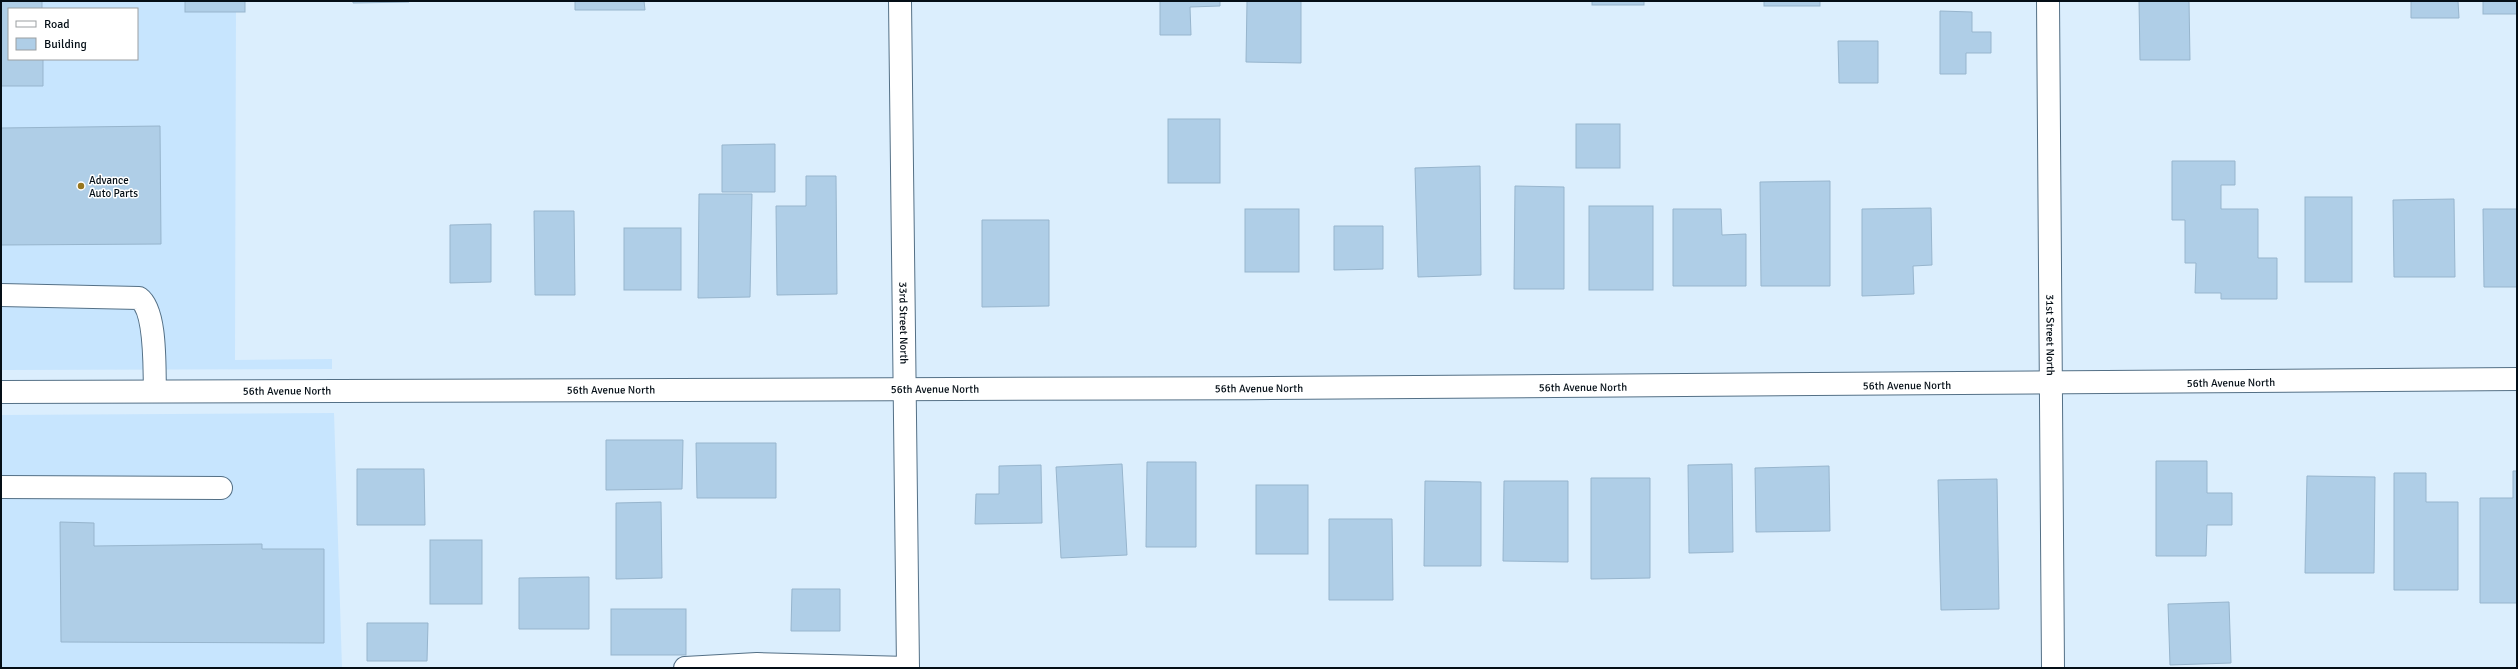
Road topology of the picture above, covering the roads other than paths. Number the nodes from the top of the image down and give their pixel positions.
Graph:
1 (900, 1) edge
2 (2048, 1) edge
3 (1, 295) edge
4 (2517, 379) edge
5 (2052, 386) junction
6 (906, 388) junction
7 (155, 391) junction
8 (1, 392) edge
9 (1, 487) edge
10 (221, 488) dead end
11 (685, 668) edge
12 (908, 668) edge
13 (2053, 668) edge

1 - 6 street, 33rd Street North
2 - 5 street, 31st Street North
3 - 7 street
4 - 5 street, 56th Avenue North
5 - 6 street, 56th Avenue North
5 - 13 street, 31st Street North
6 - 7 street, 56th Avenue North
6 - 12 street, 33rd Street North
7 - 8 street, 56th Avenue North
9 - 10 street
11 - 12 street

